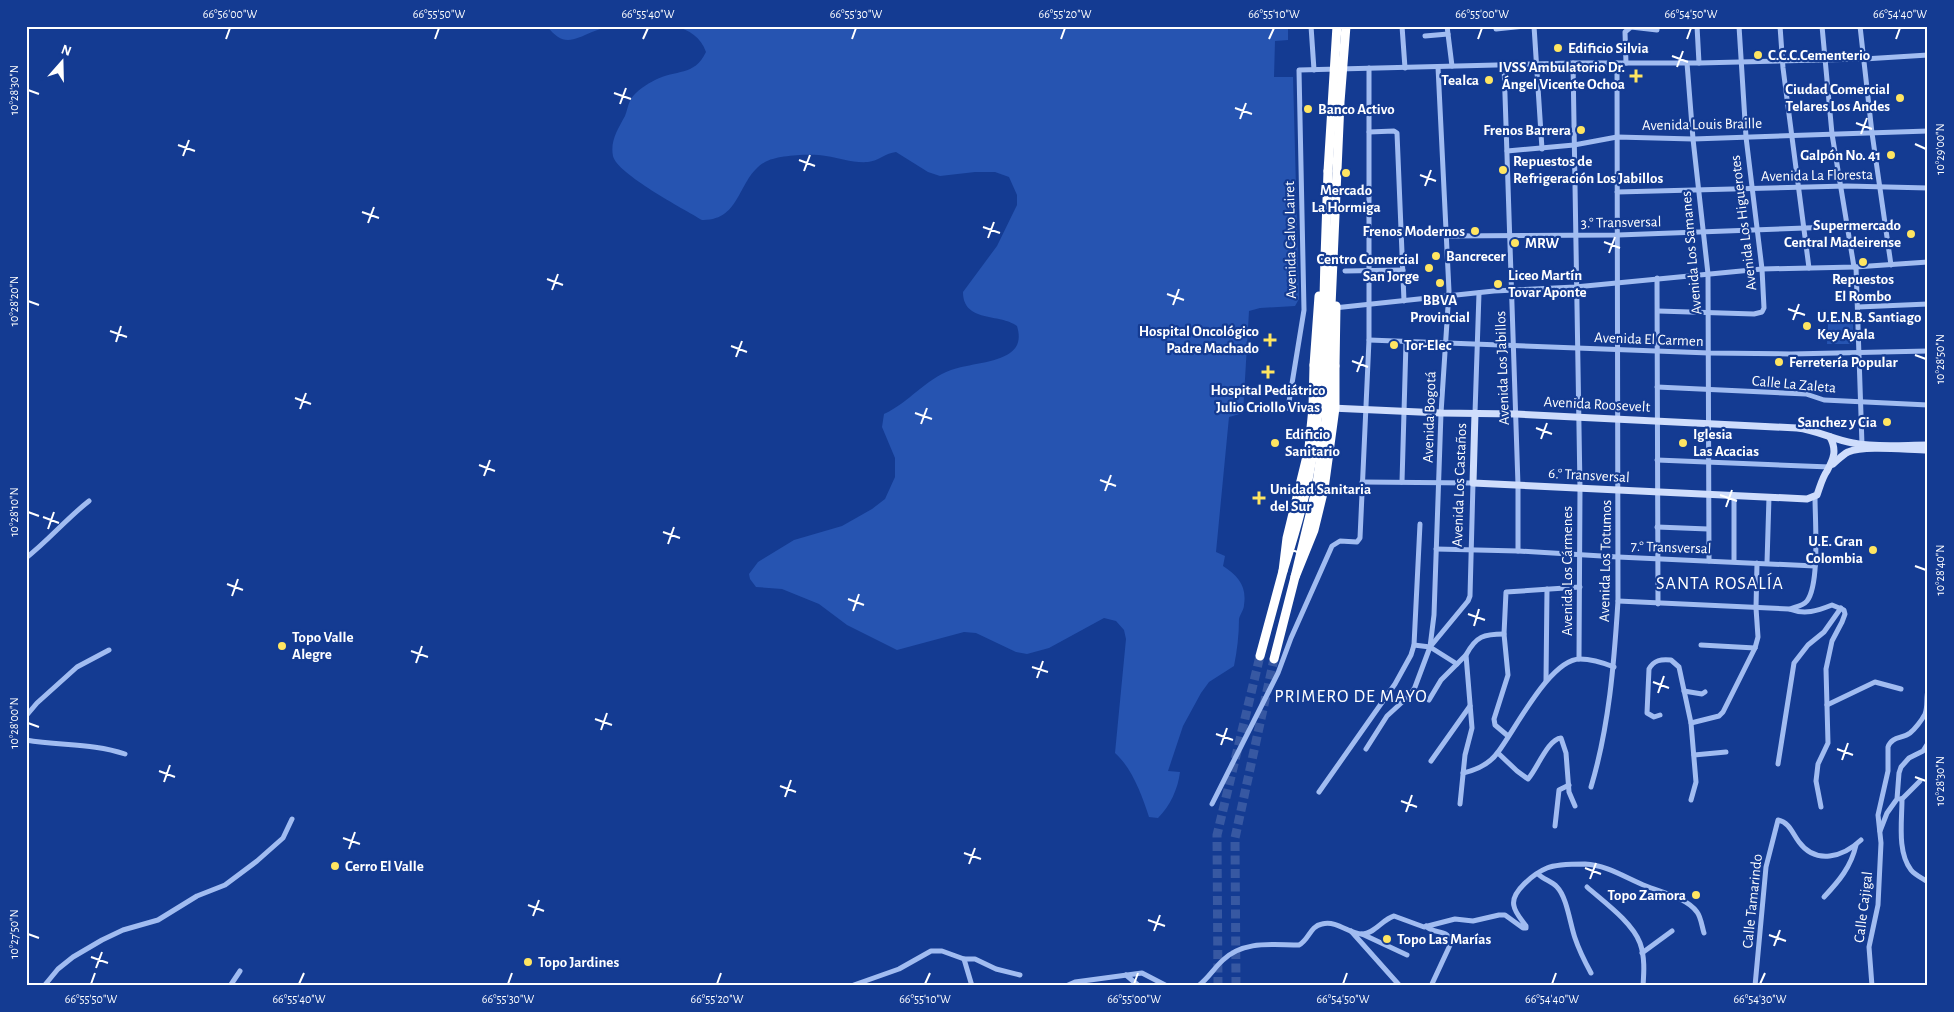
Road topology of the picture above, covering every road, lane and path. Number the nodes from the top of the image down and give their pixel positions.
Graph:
1 (1311, 26) edge
2 (1337, 26) edge
3 (1346, 26) edge
4 (1402, 26) edge
5 (1447, 26) edge
6 (1525, 26) edge
7 (1534, 26) edge
8 (1697, 26) edge
9 (1739, 26) edge
10 (1780, 26) edge
11 (1822, 26) edge
12 (1860, 26) edge
13 (1656, 28) edge
14 (1496, 29) dead end
15 (1448, 34) junction
16 (1425, 36) dead end
17 (1928, 55) edge
18 (1825, 60) junction
19 (1782, 61) junction
20 (1740, 62) junction
21 (1864, 62) junction
22 (1573, 63) junction
23 (1626, 63) junction
24 (1687, 63) junction
25 (1699, 63) junction
26 (1538, 64) junction
27 (1617, 64) junction
28 (1504, 65) junction
29 (1452, 66) junction
30 (1438, 67) junction
31 (1369, 68) junction
32 (1405, 68) junction
33 (1314, 70) junction
34 (1928, 131) edge
35 (1369, 132) junction
36 (1872, 133) junction
37 (1832, 134) junction
38 (1792, 136) junction
39 (1617, 137) junction
40 (1746, 137) junction
41 (1693, 138) junction
42 (1574, 146) junction
43 (1542, 149) junction
44 (1507, 151) junction
45 (1841, 186) junction
46 (1879, 186) junction
47 (1799, 187) junction
48 (1928, 188) edge
49 (1752, 189) junction
50 (1698, 190) junction
51 (1617, 192) junction
52 (1886, 225) junction
53 (1848, 226) junction
54 (1805, 228) junction
55 (1756, 230) junction
56 (1703, 232) junction
57 (1618, 235) junction
58 (1446, 236) junction
59 (1509, 236) junction
60 (1576, 236) junction
61 (1325, 258) junction
62 (1928, 262) edge
63 (1891, 265) junction
64 (1855, 267) junction
65 (1809, 268) junction
66 (1762, 269) junction
67 (1403, 270) junction
68 (1345, 271) dead end
69 (1368, 271) junction
70 (1708, 274) junction
71 (1658, 278) junction
72 (1332, 279) junction
73 (1617, 282) junction
74 (1575, 287) junction
75 (1512, 291) junction
76 (1479, 294) junction
77 (1448, 297) junction
78 (1404, 301) junction
79 (1928, 304) edge
80 (1368, 305) junction
81 (1858, 307) junction
82 (1304, 310) junction
83 (1658, 311) junction
84 (1709, 313) junction
85 (1369, 340) junction
86 (1406, 342) junction
87 (1444, 342) junction
88 (1477, 344) junction
89 (1514, 346) junction
90 (1576, 349) junction
91 (1618, 350) junction
92 (1657, 351) junction
93 (1928, 351) edge
94 (1860, 352) junction
95 (1709, 353) junction
96 (1657, 387) junction
97 (1708, 390) junction
98 (1860, 402) junction
99 (1928, 405) edge
100 (1262, 408) dead end
101 (1288, 408) junction
102 (1313, 408) junction
103 (1334, 408) junction
104 (1365, 410) junction
105 (1404, 411) junction
106 (1441, 413) junction
107 (1475, 413) junction
108 (1516, 414) junction
109 (1577, 417) junction
110 (1619, 419) junction
111 (1656, 421) junction
112 (1707, 424) junction
113 (1830, 437) junction
114 (1862, 445) junction
115 (1928, 445) edge
116 (1928, 450) edge
117 (1657, 460) junction
118 (1708, 462) junction
119 (1830, 467) junction
120 (1362, 482) junction
121 (1402, 482) junction
122 (1439, 482) junction
123 (1473, 483) junction
124 (1518, 485) junction
125 (1580, 488) junction
126 (1619, 490) junction
127 (1657, 492) junction
128 (1708, 494) junction
129 (1734, 496) junction
130 (1769, 497) junction
131 (1815, 497) junction
132 (89, 502) dead end
133 (1420, 524) dead end
134 (1657, 527) junction
135 (1708, 529) junction
136 (1436, 549) junction
137 (1470, 550) junction
138 (1518, 551) junction
139 (1579, 554) junction
140 (26, 558) edge
141 (1618, 558) junction
142 (1657, 559) junction
143 (1709, 561) junction
144 (1734, 561) junction
145 (1757, 563) junction
146 (1767, 563) junction
147 (1815, 566) junction
148 (1283, 571) junction
149 (1295, 577) junction
150 (1580, 587) junction
151 (1547, 589) junction
152 (1618, 601) junction
153 (1658, 604) junction
154 (1756, 608) junction
155 (1841, 608) junction
156 (1789, 610) junction
157 (1504, 634) junction
158 (1414, 645) junction
159 (1701, 645) dead end
160 (1430, 647) junction
161 (1755, 648) junction
162 (109, 650) dead end
163 (1466, 655) junction
164 (1260, 656) tunnel mouth
165 (1579, 658) junction
166 (1274, 659) tunnel mouth
167 (1457, 664) junction
168 (1614, 666) junction
169 (1546, 681) junction
170 (1901, 689) dead end
171 (1928, 690) edge
172 (1684, 692) junction
173 (1705, 692) dead end
174 (1429, 700) dead end
175 (1827, 705) junction
176 (1470, 706) junction
177 (26, 716) edge
178 (1660, 716) dead end
179 (1691, 723) junction
180 (1508, 736) junction
181 (26, 740) edge
182 (1928, 744) edge
183 (1366, 748) dead end
184 (1726, 752) dead end
185 (1498, 753) junction
186 (125, 754) dead end
187 (1694, 755) junction
188 (1432, 761) dead end
189 (1778, 764) dead end
190 (1463, 774) junction
191 (1920, 780) dead end
192 (1569, 785) junction
193 (1592, 787) dead end
194 (1319, 792) dead end
195 (1899, 799) junction
196 (1691, 800) dead end
197 (1212, 804) dead end
198 (1460, 804) dead end
199 (1575, 806) dead end
200 (1821, 807) dead end
201 (292, 819) dead end
202 (1556, 826) dead end
203 (1880, 831) junction
204 (1861, 840) dead end
205 (1856, 845) junction
206 (1538, 874) junction
207 (1928, 882) edge
208 (1587, 887) dead end
209 (1824, 897) dead end
210 (1426, 926) junction
211 (1351, 931) junction
212 (1672, 931) dead end
213 (1704, 933) dead end
214 (1362, 934) junction
215 (1642, 953) junction
216 (1408, 955) dead end
217 (964, 959) junction
218 (240, 971) dead end
219 (1591, 973) dead end
220 (1020, 975) dead end
221 (1126, 975) junction
222 (44, 986) edge
223 (230, 986) edge
224 (851, 986) edge
225 (972, 986) edge
226 (1065, 986) edge
227 (1139, 986) edge
228 (1167, 986) edge
229 (1198, 986) edge
230 (1400, 986) edge
231 (1431, 986) edge
232 (1643, 986) edge
233 (1755, 986) edge
234 (1872, 986) edge

1 - 33 street
2 - 61 highway, bridge
3 - 72 highway, bridge
4 - 32 street
5 - 15 street
6 - 14 street
7 - 26 street
8 - 25 street
9 - 20 street, Avenida Los Higuerotes
10 - 19 street
11 - 18 street
12 - 21 street
13 - 23 street
15 - 16 street
15 - 29 street
17 - 21 street
18 - 19 street
18 - 21 street
18 - 37 street
19 - 20 street
19 - 38 street
20 - 25 street
20 - 40 street, Avenida Los Higuerotes
21 - 36 street
22 - 26 street
22 - 27 street
22 - 42 street, Avenida Los Cármenes
23 - 24 street
23 - 27 street
24 - 25 street
24 - 41 street, Avenida Los Samanes
26 - 28 street
26 - 43 street
27 - 39 street, Avenida Los Totumos
28 - 29 street
28 - 44 street, Avenida Los Jabillos
29 - 30 street
30 - 32 street
30 - 58 street, Avenida Bogotá
31 - 32 street
31 - 33 street
31 - 35 street
33 - 82 street, Avenida Calvo Lairet
34 - 36 street, Avenida Louis Braille
35 - 67 street
35 - 69 street
36 - 37 street, Avenida Louis Braille
36 - 46 street
37 - 38 street, Avenida Louis Braille
37 - 45 street
38 - 40 street, Avenida Louis Braille
38 - 47 street
39 - 41 street, Avenida Louis Braille
39 - 42 street, Avenida Louis Braille
39 - 51 street, Avenida Los Totumos
40 - 41 street, Avenida Louis Braille
40 - 49 street, Avenida Los Higuerotes
41 - 50 street, Avenida Los Samanes
42 - 43 street, Avenida Louis Braille
42 - 60 street, Avenida Los Cármenes
43 - 44 street, Avenida Louis Braille
44 - 59 street, Avenida Los Jabillos
45 - 46 street, Avenida La Floresta
45 - 47 street, Avenida La Floresta
45 - 53 street
46 - 48 street, Avenida La Floresta
46 - 52 street
47 - 49 street, Avenida La Floresta
47 - 54 street
49 - 50 street, Avenida La Floresta
49 - 55 street, Avenida Los Higuerotes
50 - 51 street, Avenida La Floresta
50 - 56 street, Avenida Los Samanes
51 - 57 street, Avenida Los Totumos
52 - 53 street, 3.° Transversal
52 - 63 street
53 - 54 street, 3.° Transversal
53 - 64 street
54 - 55 street, 3.° Transversal
54 - 65 street
55 - 56 street, 3.° Transversal
55 - 66 street, Avenida Los Higuerotes
56 - 57 street, 3.° Transversal
56 - 70 street, Avenida Los Samanes
57 - 60 street, 3.° Transversal
57 - 73 street, Avenida Los Totumos
58 - 59 street, 3.° Transversal
58 - 77 street, Avenida Bogotá
59 - 60 street, 3.° Transversal
59 - 75 street, Avenida Los Jabillos
60 - 74 street, Avenida Los Cármenes
61 - 102 highway, bridge
61 - 148 highway, bridge
62 - 63 street
63 - 64 street
64 - 65 street
64 - 81 street
65 - 66 street
66 - 70 street
66 - 84 street, Avenida Los Higuerotes
67 - 69 street
67 - 78 street
68 - 69 street
69 - 80 street
70 - 71 street
70 - 84 street, Avenida Los Samanes
71 - 73 street
71 - 83 street
72 - 103 highway, bridge
72 - 149 highway, bridge
73 - 74 street
73 - 91 street, Avenida Los Totumos
74 - 75 street
74 - 90 street, Avenida Los Cármenes
75 - 76 street
75 - 89 street, Avenida Los Jabillos
76 - 77 street
76 - 88 street, Avenida Los Castaños
77 - 78 street
77 - 87 street, Avenida Bogotá
78 - 80 street
79 - 81 street
80 - 82 street
80 - 85 street
81 - 94 street
82 - 101 street, Avenida Calvo Lairet
83 - 84 street, Avenida Los Higuerotes
83 - 92 street
84 - 95 street, Avenida Los Samanes
85 - 86 street, Avenida El Carmen
85 - 104 street
86 - 87 street, Avenida El Carmen
86 - 105 street
87 - 88 street, Avenida El Carmen
87 - 106 street, Avenida Bogotá
88 - 89 street, Avenida El Carmen
88 - 107 street, Avenida Los Castaños
89 - 90 street, Avenida El Carmen
89 - 108 street, Avenida Los Jabillos
90 - 91 street, Avenida El Carmen
90 - 109 street, Avenida Los Cármenes
91 - 92 street, Avenida El Carmen
91 - 110 street, Avenida Los Totumos
92 - 95 street, Avenida El Carmen
92 - 96 street
93 - 94 street, Avenida El Carmen
94 - 95 street, Avenida El Carmen
94 - 98 street
95 - 97 street, Avenida Los Samanes
96 - 97 street, Calle La Zaleta
96 - 111 street
97 - 98 street, Calle La Zaleta
97 - 112 street, Avenida Los Samanes
98 - 99 street, Calle La Zaleta
98 - 114 street
100 - 101 street, Avenida Roosevelt
101 - 102 street, Avenida Roosevelt
102 - 103 street, Avenida Roosevelt
102 - 148 highway, bridge
103 - 104 street, Avenida Roosevelt
103 - 149 highway, bridge
104 - 105 street, Avenida Roosevelt
104 - 120 street
105 - 106 street, Avenida Roosevelt
105 - 121 street
106 - 107 street, Avenida Roosevelt
106 - 122 street, Avenida Bogotá
107 - 108 street, Avenida Roosevelt
107 - 123 street, Avenida Los Castaños
108 - 109 street, Avenida Roosevelt
108 - 124 street, Avenida Los Jabillos
109 - 110 street, Avenida Roosevelt
109 - 125 street, Avenida Los Cármenes
110 - 111 street, Avenida Roosevelt
110 - 126 street, Avenida Los Totumos
111 - 112 street, Avenida Roosevelt
111 - 117 street
112 - 113 street, Avenida Roosevelt
112 - 118 street, Avenida Los Samanes
113 - 114 street, Avenida Roosevelt
113 - 119 street
114 - 115 street, Avenida Roosevelt
116 - 119 street
117 - 118 street
117 - 127 street
118 - 119 street
118 - 128 street, Avenida Los Samanes
119 - 131 street
120 - 121 street, 6.° Transversal
120 - 197 street
121 - 122 street, 6.° Transversal
122 - 123 street, 6.° Transversal
122 - 136 street, Avenida Bogotá
123 - 124 street, 6.° Transversal
123 - 137 street, Avenida Los Castaños
124 - 125 street, 6.° Transversal
124 - 138 street, Avenida Los Jabillos
125 - 126 street, 6.° Transversal
125 - 139 street, Avenida Los Cármenes
126 - 127 street, 6.° Transversal
126 - 141 street, Avenida Los Totumos
127 - 128 street, 6.° Transversal
127 - 134 street
128 - 129 street, 6.° Transversal
128 - 135 street, Avenida Los Samanes
129 - 130 street, 6.° Transversal
129 - 144 street
130 - 131 street, 6.° Transversal
130 - 146 street
131 - 147 street
132 - 140 street
133 - 158 street
134 - 135 street
134 - 142 street
135 - 143 street, Avenida Los Samanes
136 - 137 street, 7.° Transversal
136 - 160 street, Avenida Bogotá
137 - 138 street, 7.° Transversal
137 - 160 street, Avenida Los Castaños
138 - 139 street, 7.° Transversal
139 - 141 street, 7.° Transversal
139 - 150 street, Avenida Los Cármenes
141 - 142 street, 7.° Transversal
141 - 152 street, Avenida Los Totumos
142 - 143 street, 7.° Transversal
142 - 153 street
143 - 144 street, 7.° Transversal
144 - 145 street, 7.° Transversal
145 - 146 street, 7.° Transversal
145 - 154 street
146 - 147 street, 7.° Transversal
147 - 156 street
148 - 164 highway
149 - 166 highway
150 - 151 street
150 - 165 street, Avenida Los Cármenes
151 - 157 street
151 - 169 street
152 - 153 street
152 - 168 street, Avenida Los Totumos
153 - 154 street
154 - 156 street
154 - 161 street
155 - 156 street
155 - 175 street
155 - 189 street
157 - 163 street
157 - 180 street
158 - 160 street
158 - 194 street
159 - 161 street
160 - 167 street
160 - 183 street, Avenida Bogotá
161 - 179 street
162 - 177 street
163 - 167 street
163 - 176 street
165 - 168 street
165 - 169 street
167 - 174 street
168 - 193 street, Avenida Los Totumos
169 - 180 street
170 - 175 street
171 - 203 street, Calle Cajigal
172 - 173 street
172 - 178 street
172 - 179 street
175 - 200 street
176 - 188 street
176 - 190 street
179 - 187 street
180 - 185 street
181 - 186 street
182 - 195 street
184 - 187 street
185 - 190 street
185 - 192 street
187 - 196 street
190 - 198 street
191 - 195 street
192 - 199 street
192 - 202 street
195 - 203 street
195 - 207 street
201 - 222 street
203 - 234 street, Calle Cajigal
204 - 205 street
205 - 209 street
205 - 233 street, Calle Tamarindo
206 - 210 street
206 - 213 street
206 - 219 street
208 - 215 street
210 - 214 street
210 - 231 street
211 - 214 street
211 - 229 street
211 - 230 street
212 - 215 street
214 - 216 street
215 - 232 street
217 - 220 street
217 - 224 street
217 - 225 street
218 - 223 street
221 - 226 street
221 - 227 street
221 - 228 street

